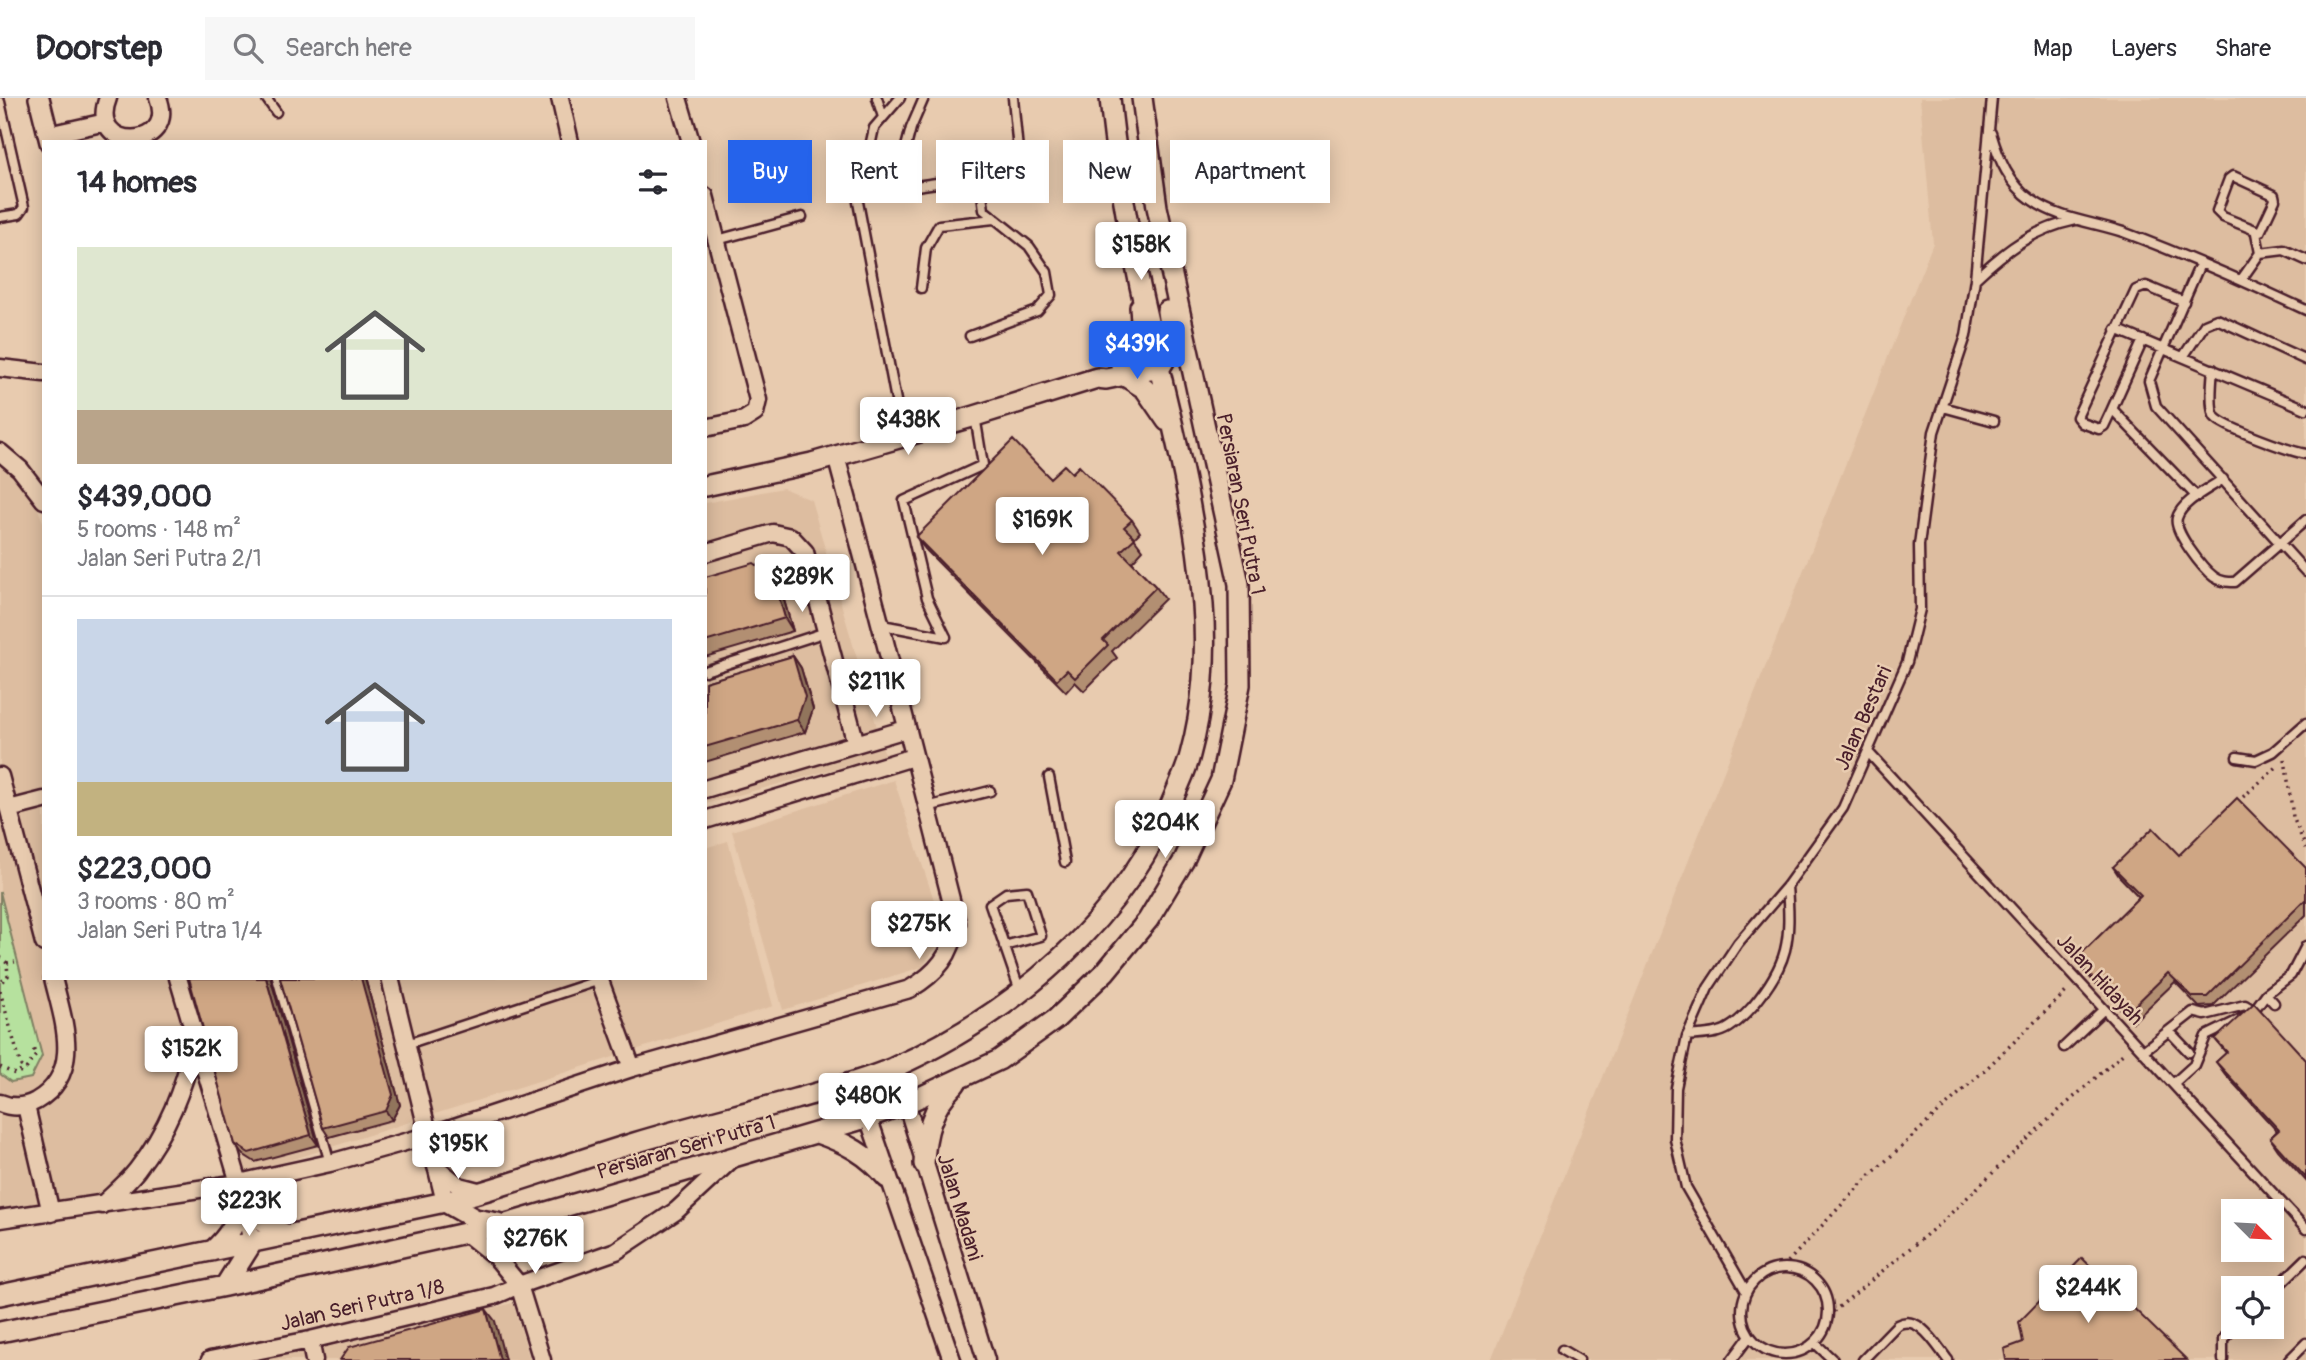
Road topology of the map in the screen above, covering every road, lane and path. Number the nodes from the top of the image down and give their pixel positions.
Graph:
1 (39, 98) edge
2 (107, 98) edge
3 (158, 98) edge
4 (266, 98) edge
5 (560, 98) edge
6 (678, 98) edge
7 (877, 98) edge
8 (900, 98) edge
9 (926, 98) edge
10 (1013, 98) edge
11 (1110, 98) edge
12 (1142, 98) edge
13 (1992, 98) edge
14 (0, 102) edge
15 (275, 112) dead end
16 (883, 117) junction
17 (106, 122) junction
18 (1989, 127) junction
19 (49, 138) edge
20 (128, 140) edge
21 (133, 140) edge
22 (570, 140) edge
23 (690, 140) edge
24 (1017, 140) edge
25 (936, 183) edge
26 (983, 203) edge
27 (1157, 207) junction
28 (0, 217) edge
29 (802, 217) dead end
30 (994, 219) junction
31 (2079, 219) junction
32 (709, 222) edge
33 (2256, 233) junction
34 (717, 240) junction
35 (2260, 253) junction
36 (2306, 260) edge
37 (2200, 264) junction
38 (1975, 279) junction
39 (2241, 280) junction
40 (1140, 286) junction
41 (921, 288) dead end
42 (2184, 302) junction
43 (2306, 310) edge
44 (2116, 329) junction
45 (970, 336) dead end
46 (2143, 340) junction
47 (2164, 348) junction
48 (2183, 357) junction
49 (1161, 360) junction
50 (2306, 360) edge
51 (0, 368) edge
52 (2213, 369) junction
53 (1122, 370) junction
54 (42, 373) edge
55 (1943, 407) junction
56 (2112, 409) junction
57 (2306, 409) edge
58 (975, 416) junction
59 (1994, 421) dead end
60 (707, 428) edge
61 (903, 437) junction
62 (1176, 437) junction
63 (0, 452) edge
64 (2306, 454) edge
65 (836, 456) junction
66 (1210, 458) junction
67 (2223, 479) junction
68 (707, 486) edge
69 (42, 497) edge
70 (2197, 497) junction
71 (2306, 520) edge
72 (2281, 543) junction
73 (707, 552) edge
74 (2306, 572) edge
75 (882, 625) junction
76 (826, 632) junction
77 (707, 670) edge
78 (2306, 723) edge
79 (906, 729) junction
80 (856, 744) junction
81 (1868, 752) junction
82 (2292, 752) dead end
83 (913, 757) junction
84 (2237, 757) dead end
85 (2285, 759) junction
86 (0, 776) edge
87 (1049, 777) dead end
88 (707, 788) edge
89 (990, 791) dead end
90 (2243, 797) dead end
91 (42, 801) edge
92 (927, 807) junction
93 (9, 809) junction
94 (707, 819) edge
95 (2306, 848) edge
96 (1065, 862) dead end
97 (1787, 886) junction
98 (42, 935) edge
99 (1004, 946) junction
100 (2306, 946) edge
101 (0, 957) edge
102 (15, 962) dead end
103 (7, 963) junction
104 (54, 980) edge
105 (179, 980) edge
106 (277, 980) edge
107 (391, 980) edge
108 (596, 980) edge
109 (599, 980) edge
110 (2078, 980) junction
111 (0, 983) edge
112 (0, 991) edge
113 (1021, 993) junction
114 (2266, 994) junction
115 (2274, 1003) dead end
116 (2104, 1009) junction
117 (2255, 1011) junction
118 (2169, 1031) junction
119 (1687, 1036) junction
120 (196, 1039) junction
121 (2135, 1042) junction
122 (407, 1044) junction
123 (32, 1046) dead end
124 (2064, 1046) dead end
125 (2143, 1051) junction
126 (2189, 1052) dead end
127 (0, 1067) edge
128 (895, 1067) junction
129 (632, 1068) junction
130 (26, 1069) junction
131 (960, 1078) junction
132 (856, 1082) junction
133 (2173, 1084) junction
134 (0, 1103) edge
135 (905, 1104) junction
136 (26, 1106) junction
137 (866, 1118) junction
138 (817, 1133) junction
139 (430, 1135) junction
140 (733, 1157) junction
141 (330, 1163) junction
142 (924, 1164) junction
143 (436, 1167) junction
144 (887, 1178) junction
145 (241, 1191) junction
146 (483, 1192) junction
147 (445, 1202) junction
148 (102, 1205) junction
149 (51, 1213) junction
150 (0, 1219) edge
151 (506, 1224) junction
152 (2306, 1229) edge
153 (466, 1233) junction
154 (288, 1236) junction
155 (252, 1243) junction
156 (212, 1252) junction
157 (2306, 1259) edge
158 (1783, 1267) junction
159 (2284, 1280) edge
160 (519, 1285) junction
161 (225, 1286) junction
162 (1746, 1291) junction
163 (0, 1295) edge
164 (1828, 1316) junction
165 (0, 1332) edge
166 (1749, 1337) junction
167 (2223, 1339) edge
168 (310, 1340) junction
169 (1815, 1343) junction
170 (2306, 1343) edge
171 (1562, 1350) dead end
172 (211, 1360) edge
173 (314, 1360) edge
174 (542, 1360) edge
175 (952, 1360) edge
176 (986, 1360) edge
177 (1579, 1360) edge
178 (1732, 1360) edge
179 (1833, 1360) edge
180 (1863, 1360) edge
181 (1948, 1360) edge
182 (2223, 1360) edge
183 (2289, 1360) edge

1 - 19 street
2 - 17 street
3 - 21 street
4 - 15 lane
5 - 22 street
6 - 23 street
7 - 16 lane
8 - 16 lane
9 - 25 lane
10 - 24 lane
11 - 40 street, Persiaran Seri Putra 1
12 - 27 street, Persiaran Seri Putra 1
13 - 18 lane, Jalan Bestari
14 - 28 lane
16 - 61 lane
17 - 19 street
17 - 20 street
18 - 31 lane
18 - 38 lane, Jalan Bestari
26 - 30 lane
27 - 49 street
27 - 66 street, Persiaran Seri Putra 1
29 - 34 lane
30 - 41 lane
30 - 45 lane
31 - 37 lane
31 - 38 lane
32 - 34 street
33 - 33 lane
33 - 35 lane
34 - 60 street
35 - 36 lane
35 - 39 lane
37 - 39 lane
37 - 42 lane
38 - 55 lane, Jalan Bestari
39 - 43 lane
40 - 49 street, Persiaran Seri Putra 1
40 - 53 street
42 - 44 lane
42 - 47 lane
44 - 46 lane
44 - 56 lane
46 - 47 lane
46 - 56 lane
47 - 48 lane
47 - 67 lane
48 - 50 lane
48 - 52 lane
49 - 53 street
49 - 62 street, Persiaran Seri Putra 1
49 - 66 street
51 - 54 street
52 - 57 lane
52 - 64 lane
53 - 58 street
53 - 62 street
55 - 59 lane
55 - 81 lane, Jalan Bestari
56 - 70 lane
58 - 61 street
58 - 75 lane
61 - 65 street
62 - 113 street, Persiaran Seri Putra 1
63 - 69 street
65 - 68 street
65 - 75 street
66 - 131 street, Persiaran Seri Putra 1
67 - 70 lane
67 - 72 lane
70 - 72 lane
71 - 72 lane
72 - 74 lane
73 - 76 street
75 - 79 street
76 - 77 lane
76 - 80 street
78 - 84 lane
79 - 80 street
79 - 83 street
80 - 88 street
81 - 97 lane, Jalan Bestari
81 - 110 lane, Jalan Hidayah
82 - 85 path
83 - 92 street
83 - 94 street
85 - 90 path
85 - 95 path
86 - 93 street
87 - 96 lane
89 - 92 lane
91 - 93 street
92 - 129 street
93 - 98 street
97 - 119 lane, Jalan Bestari
97 - 119 lane
99 - 99 lane
99 - 113 lane
100 - 114 lane
101 - 103 path
102 - 103 path
103 - 111 path
104 - 136 street
105 - 120 street
106 - 141 lane
107 - 122 street
108 - 122 lane
109 - 129 street
110 - 116 lane, Jalan Hidayah
110 - 158 path
112 - 130 path
113 - 128 street, Persiaran Seri Putra 1
114 - 115 lane
114 - 117 lane
116 - 121 lane, Jalan Hidayah
116 - 124 lane
117 - 118 lane
117 - 133 lane
118 - 125 lane
118 - 126 lane
119 - 162 lane, Jalan Bestari
120 - 145 street
120 - 148 street
121 - 125 lane, Jalan Hidayah
121 - 164 path
122 - 139 street
123 - 130 path
125 - 133 lane, Jalan Hidayah
127 - 130 path
128 - 132 street, Persiaran Seri Putra 1
128 - 135 street, Jalan Madani
129 - 139 street
131 - 135 street, Persiaran Seri Putra 1
131 - 142 street
132 - 137 street
132 - 146 street, Persiaran Seri Putra 1
133 - 152 lane, Jalan Hidayah
134 - 136 street
135 - 137 street, Persiaran Seri Putra 1
135 - 142 street, Jalan Madani
136 - 149 street
137 - 138 street, Persiaran Seri Putra 1
137 - 144 street
138 - 140 street, Persiaran Seri Putra 1
138 - 144 street
139 - 141 street
139 - 143 street
140 - 151 street, Persiaran Seri Putra 1
140 - 160 street, Jalan Seri Putra 1/8
141 - 145 street
142 - 176 street, Jalan Madani
143 - 146 street
143 - 147 street
144 - 175 street
145 - 148 street
145 - 154 street
145 - 155 street
145 - 156 street
146 - 147 street, Persiaran Seri Putra 1
147 - 151 street
147 - 154 street, Persiaran Seri Putra 1
148 - 149 street
149 - 150 street
151 - 153 street, Persiaran Seri Putra 1
153 - 160 street
153 - 161 street, Persiaran Seri Putra 1
154 - 155 street, Persiaran Seri Putra 1
155 - 156 street, Persiaran Seri Putra 1
155 - 161 street
156 - 163 street, Persiaran Seri Putra 1
157 - 159 lane
158 - 162 lane
158 - 164 lane
160 - 168 street, Jalan Seri Putra 1/8
160 - 174 street
161 - 165 street, Persiaran Seri Putra 1
162 - 166 lane
164 - 169 lane
166 - 169 lane
166 - 178 lane
167 - 182 lane
168 - 172 street, Jalan Seri Putra 1/8
168 - 173 street
169 - 179 lane
170 - 183 lane
171 - 177 lane
180 - 181 lane

